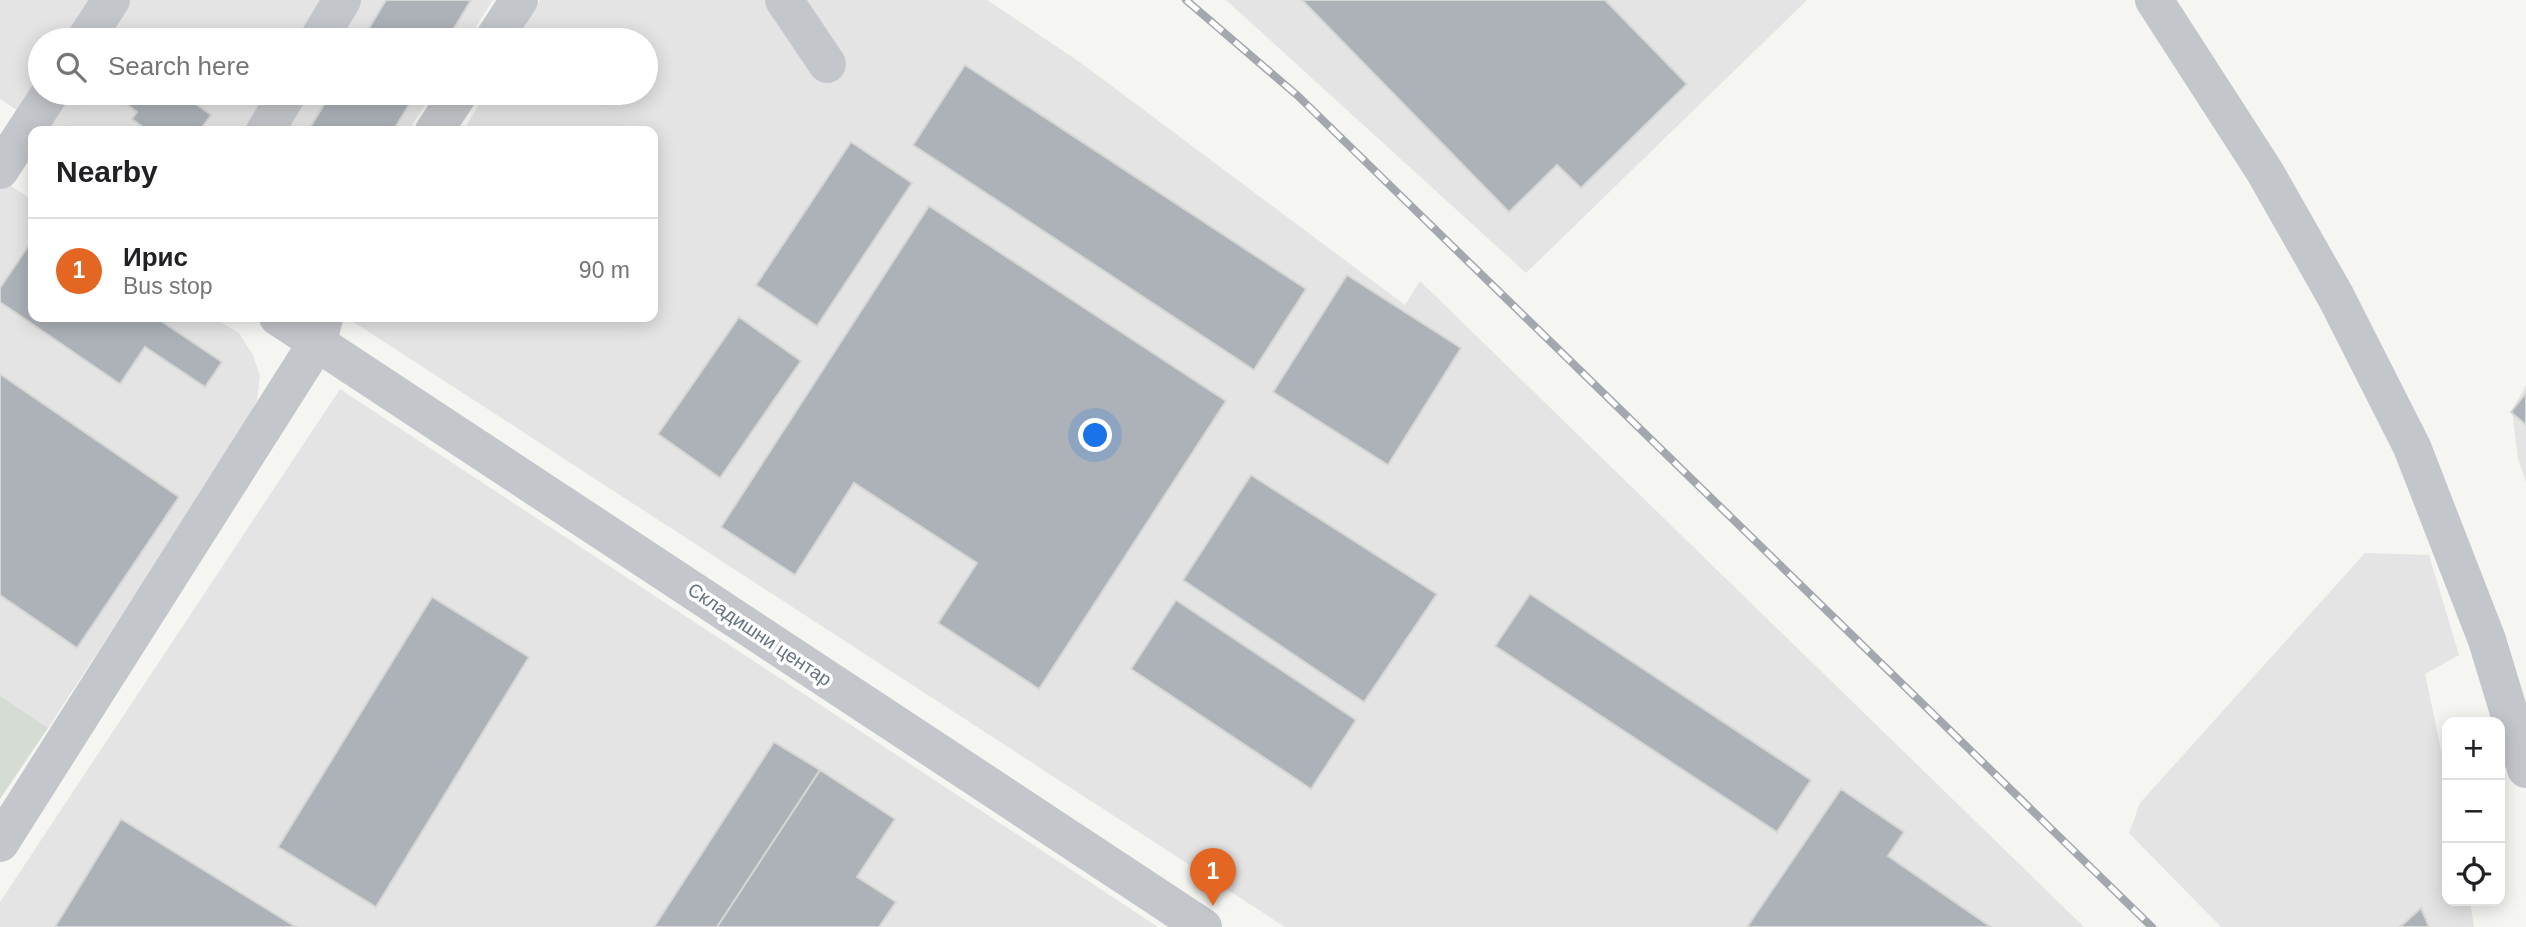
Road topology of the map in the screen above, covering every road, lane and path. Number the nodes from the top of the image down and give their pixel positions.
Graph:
1 (111, 0) edge
2 (342, 0) edge
3 (519, 0) edge
4 (783, 0) edge
5 (2154, 0) edge
6 (93, 28) edge
7 (325, 28) edge
8 (501, 28) edge
9 (827, 64) dead end
10 (43, 105) edge
11 (281, 105) edge
12 (451, 105) edge
13 (30, 126) edge
14 (268, 126) edge
15 (437, 126) edge
16 (28, 130) edge
17 (11, 158) edge
18 (296, 322) edge
19 (321, 329) edge
20 (2526, 769) edge
21 (0, 843) edge
22 (1203, 927) edge

1 - 6 street
2 - 7 street
3 - 8 street
4 - 9 street
5 - 20 street
10 - 13 street
11 - 14 street
12 - 15 street
16 - 17 street
18 - 19 street, Складишни центар
19 - 21 street
19 - 22 street, Складишни центар

